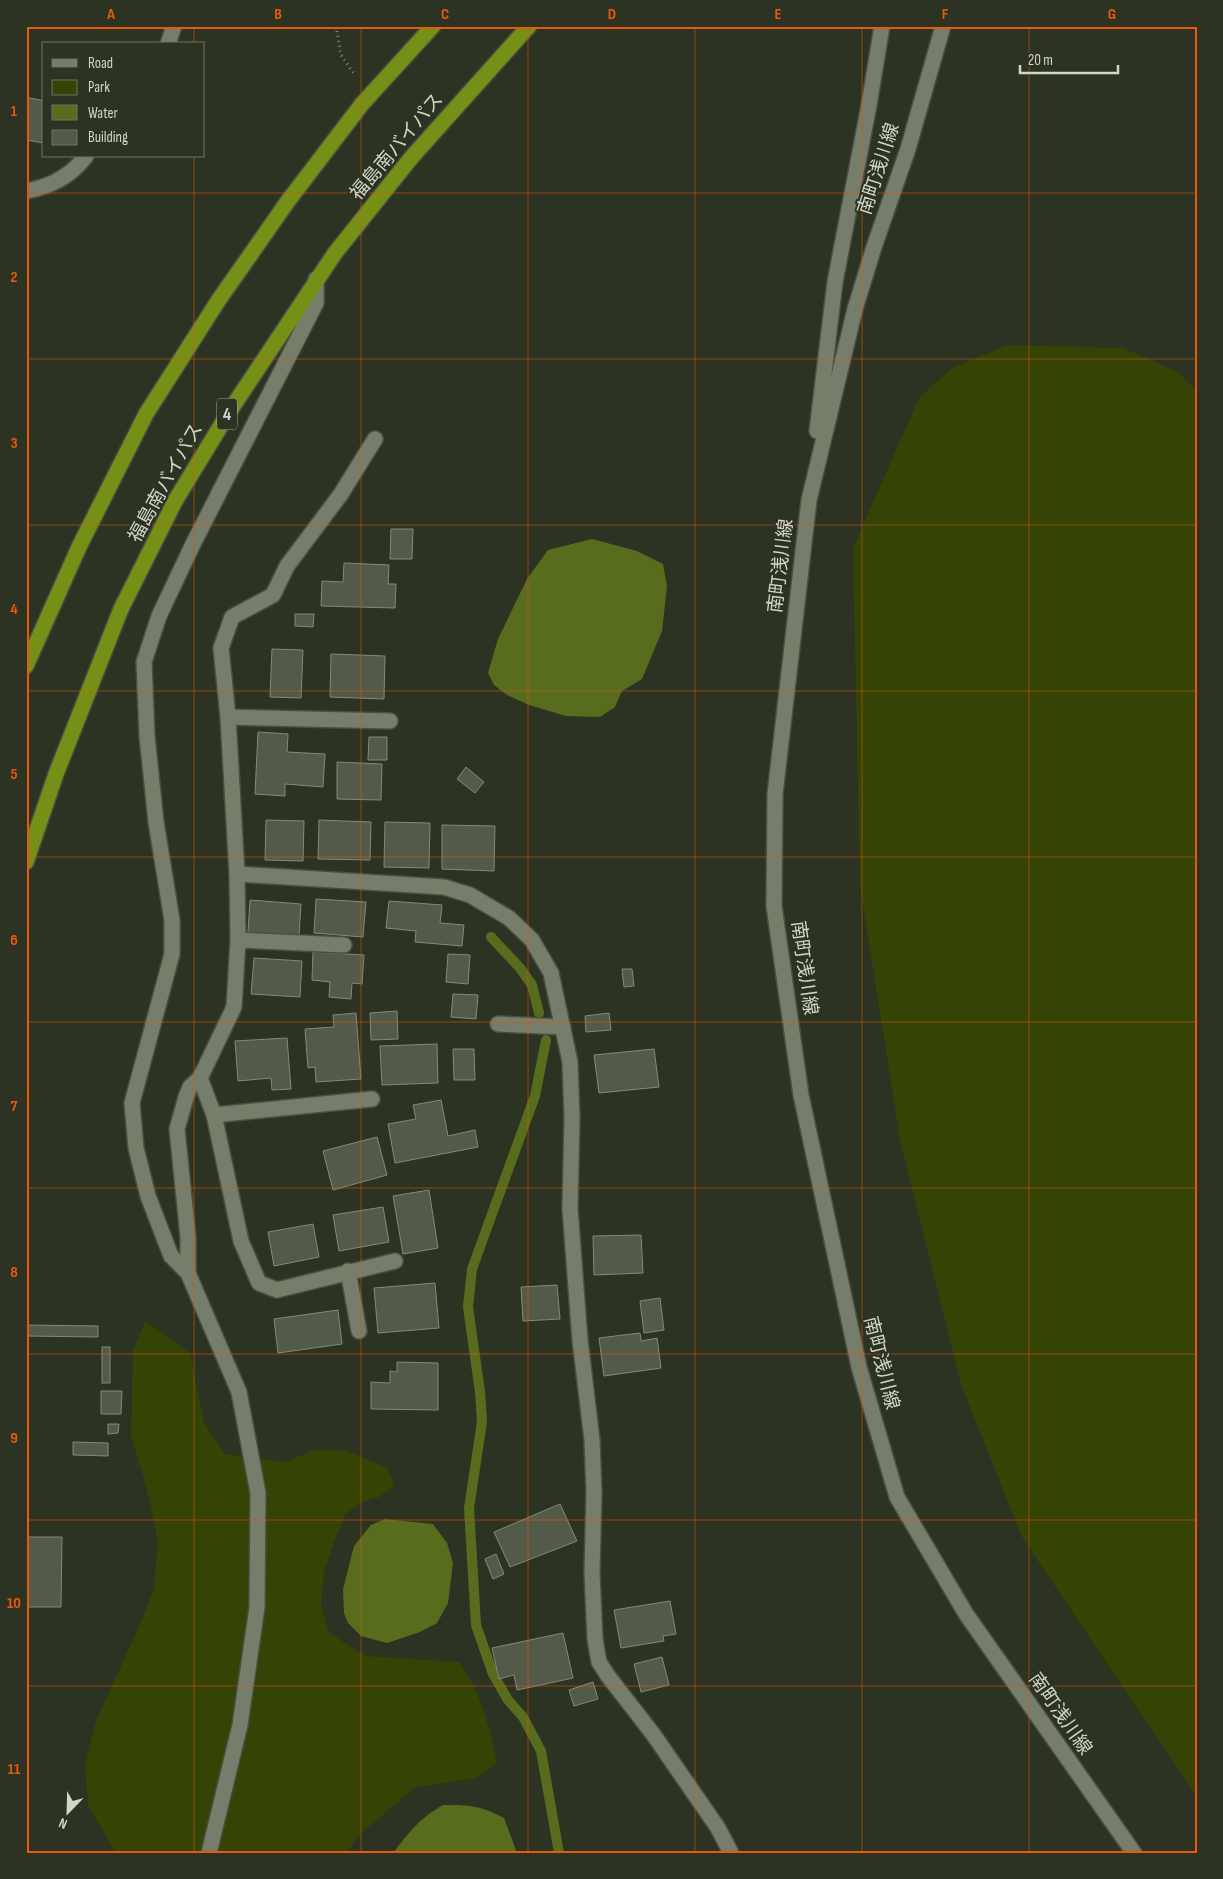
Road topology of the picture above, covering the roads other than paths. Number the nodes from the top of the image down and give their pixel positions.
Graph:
1 (174, 26) edge
2 (433, 26) edge
3 (529, 26) edge
4 (882, 26) edge
5 (943, 26) edge
6 (169, 42) edge
7 (85, 158) edge
8 (26, 191) edge
9 (316, 279) junction
10 (375, 438) dead end
11 (809, 500) junction
12 (26, 666) edge
13 (228, 717) junction
14 (390, 721) dead end
15 (26, 862) edge
16 (236, 874) junction
17 (238, 940) junction
18 (344, 945) dead end
19 (498, 1024) dead end
20 (563, 1027) junction
21 (200, 1078) junction
22 (372, 1099) dead end
23 (214, 1115) junction
24 (395, 1260) dead end
25 (348, 1271) junction
26 (188, 1273) junction
27 (359, 1332) dead end
28 (209, 1853) edge
29 (731, 1853) edge
30 (1134, 1853) edge

1 - 6 street
2 - 12 highway
3 - 9 highway, 福島南バイパス / 4
4 - 11 street
5 - 11 street, 南町浅川線
7 - 8 street
9 - 15 highway, 福島南バイパス / 4
9 - 26 street
10 - 13 street
11 - 30 street, 南町浅川線
13 - 14 street
13 - 16 street
16 - 17 street
16 - 20 street
17 - 18 street
17 - 21 street
19 - 20 street
20 - 29 street
21 - 23 street
21 - 26 street
22 - 23 street
23 - 25 street
24 - 25 street
25 - 27 street
26 - 28 street

